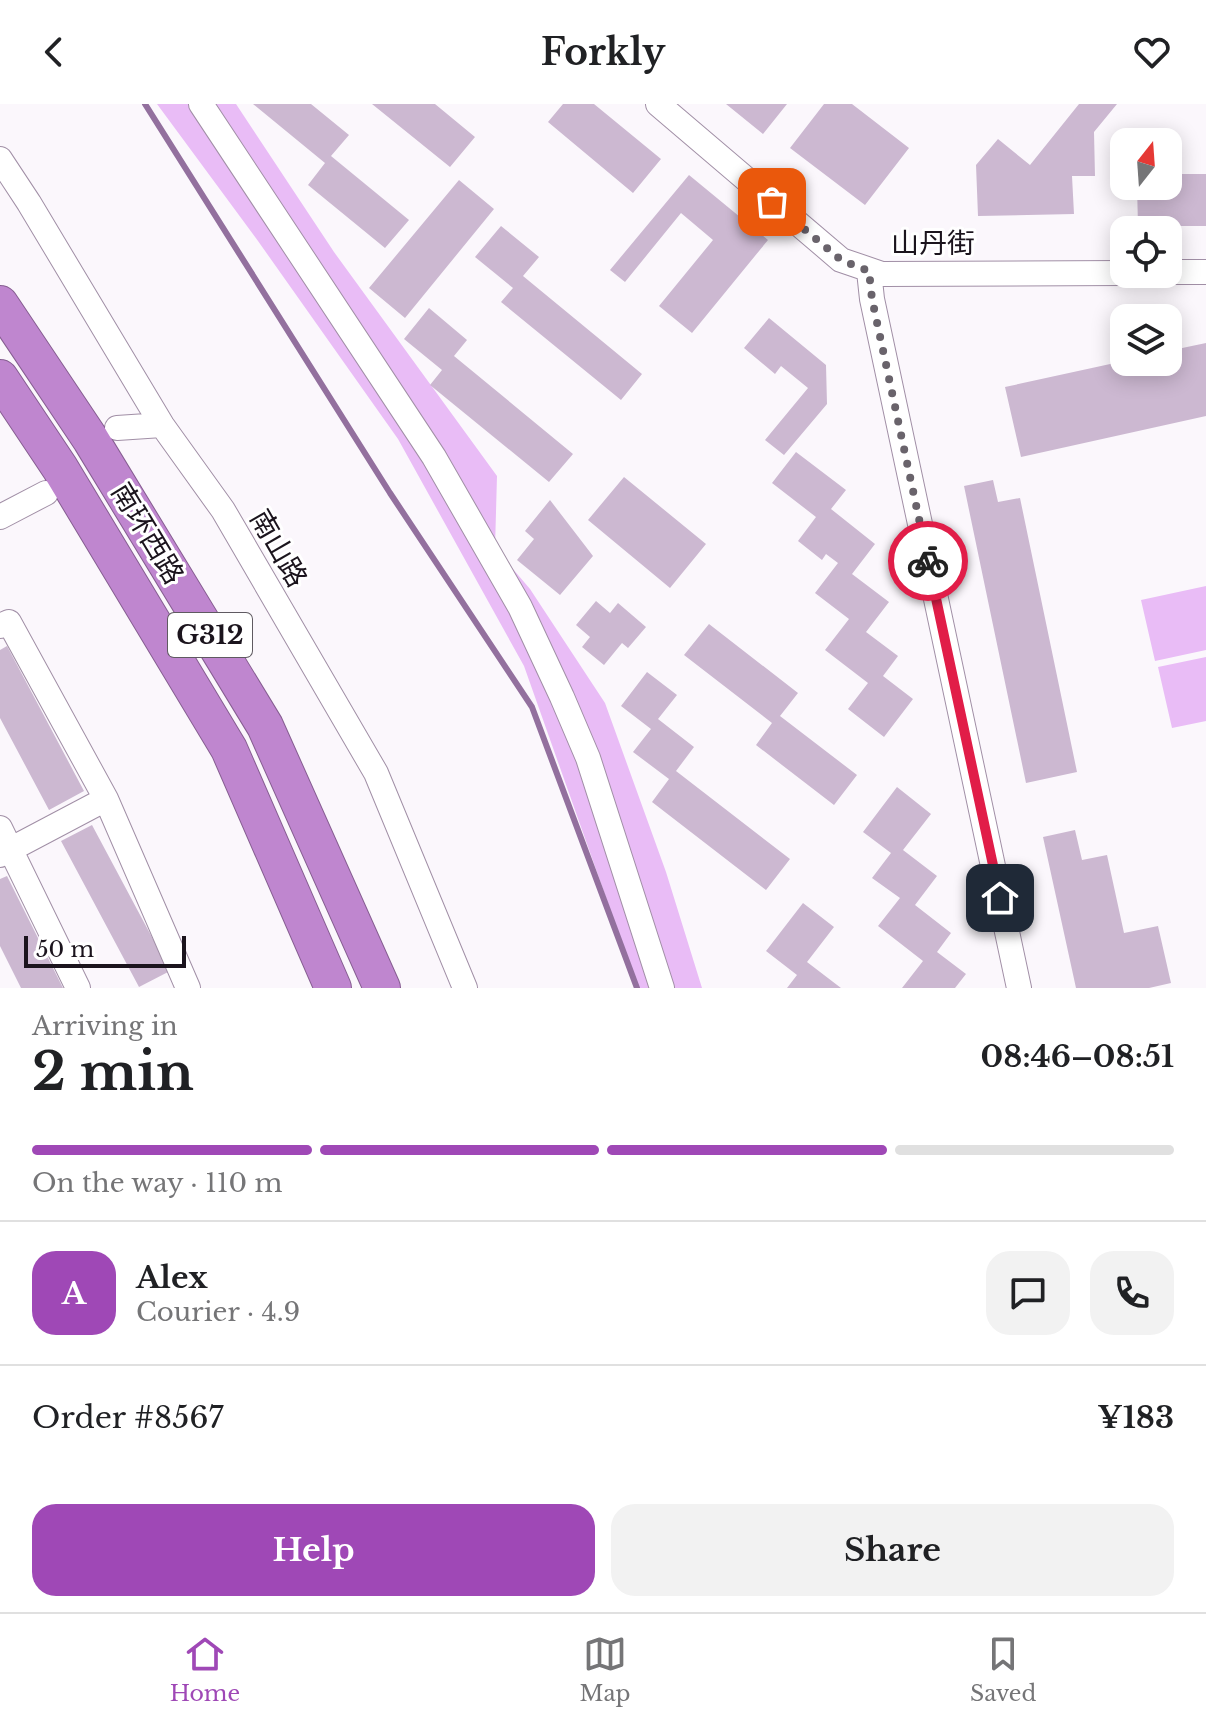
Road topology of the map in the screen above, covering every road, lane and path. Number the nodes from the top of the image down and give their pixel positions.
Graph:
1 (201, 104) edge
2 (658, 104) edge
3 (0, 159) edge
4 (869, 271) junction
5 (1182, 272) edge
6 (1206, 272) edge
7 (1110, 273) edge
8 (0, 304) edge
9 (0, 378) edge
10 (162, 425) junction
11 (117, 428) dead end
12 (46, 493) dead end
13 (0, 517) edge
14 (0, 626) edge
15 (106, 799) junction
16 (4, 844) edge
17 (78, 988) edge
18 (188, 988) edge
19 (333, 988) edge
20 (382, 988) edge
21 (465, 988) edge
22 (662, 988) edge
23 (1019, 988) edge

1 - 22 street
2 - 4 street, 山丹街
3 - 10 street, 南山路
4 - 7 street, 山丹街
4 - 23 street
5 - 6 street
8 - 20 highway, 南环西路 / G312
9 - 19 highway, 南环西路 / G312
10 - 11 street
10 - 21 street, 南山路
12 - 13 street
14 - 15 street
15 - 16 street
15 - 18 street
16 - 17 street

